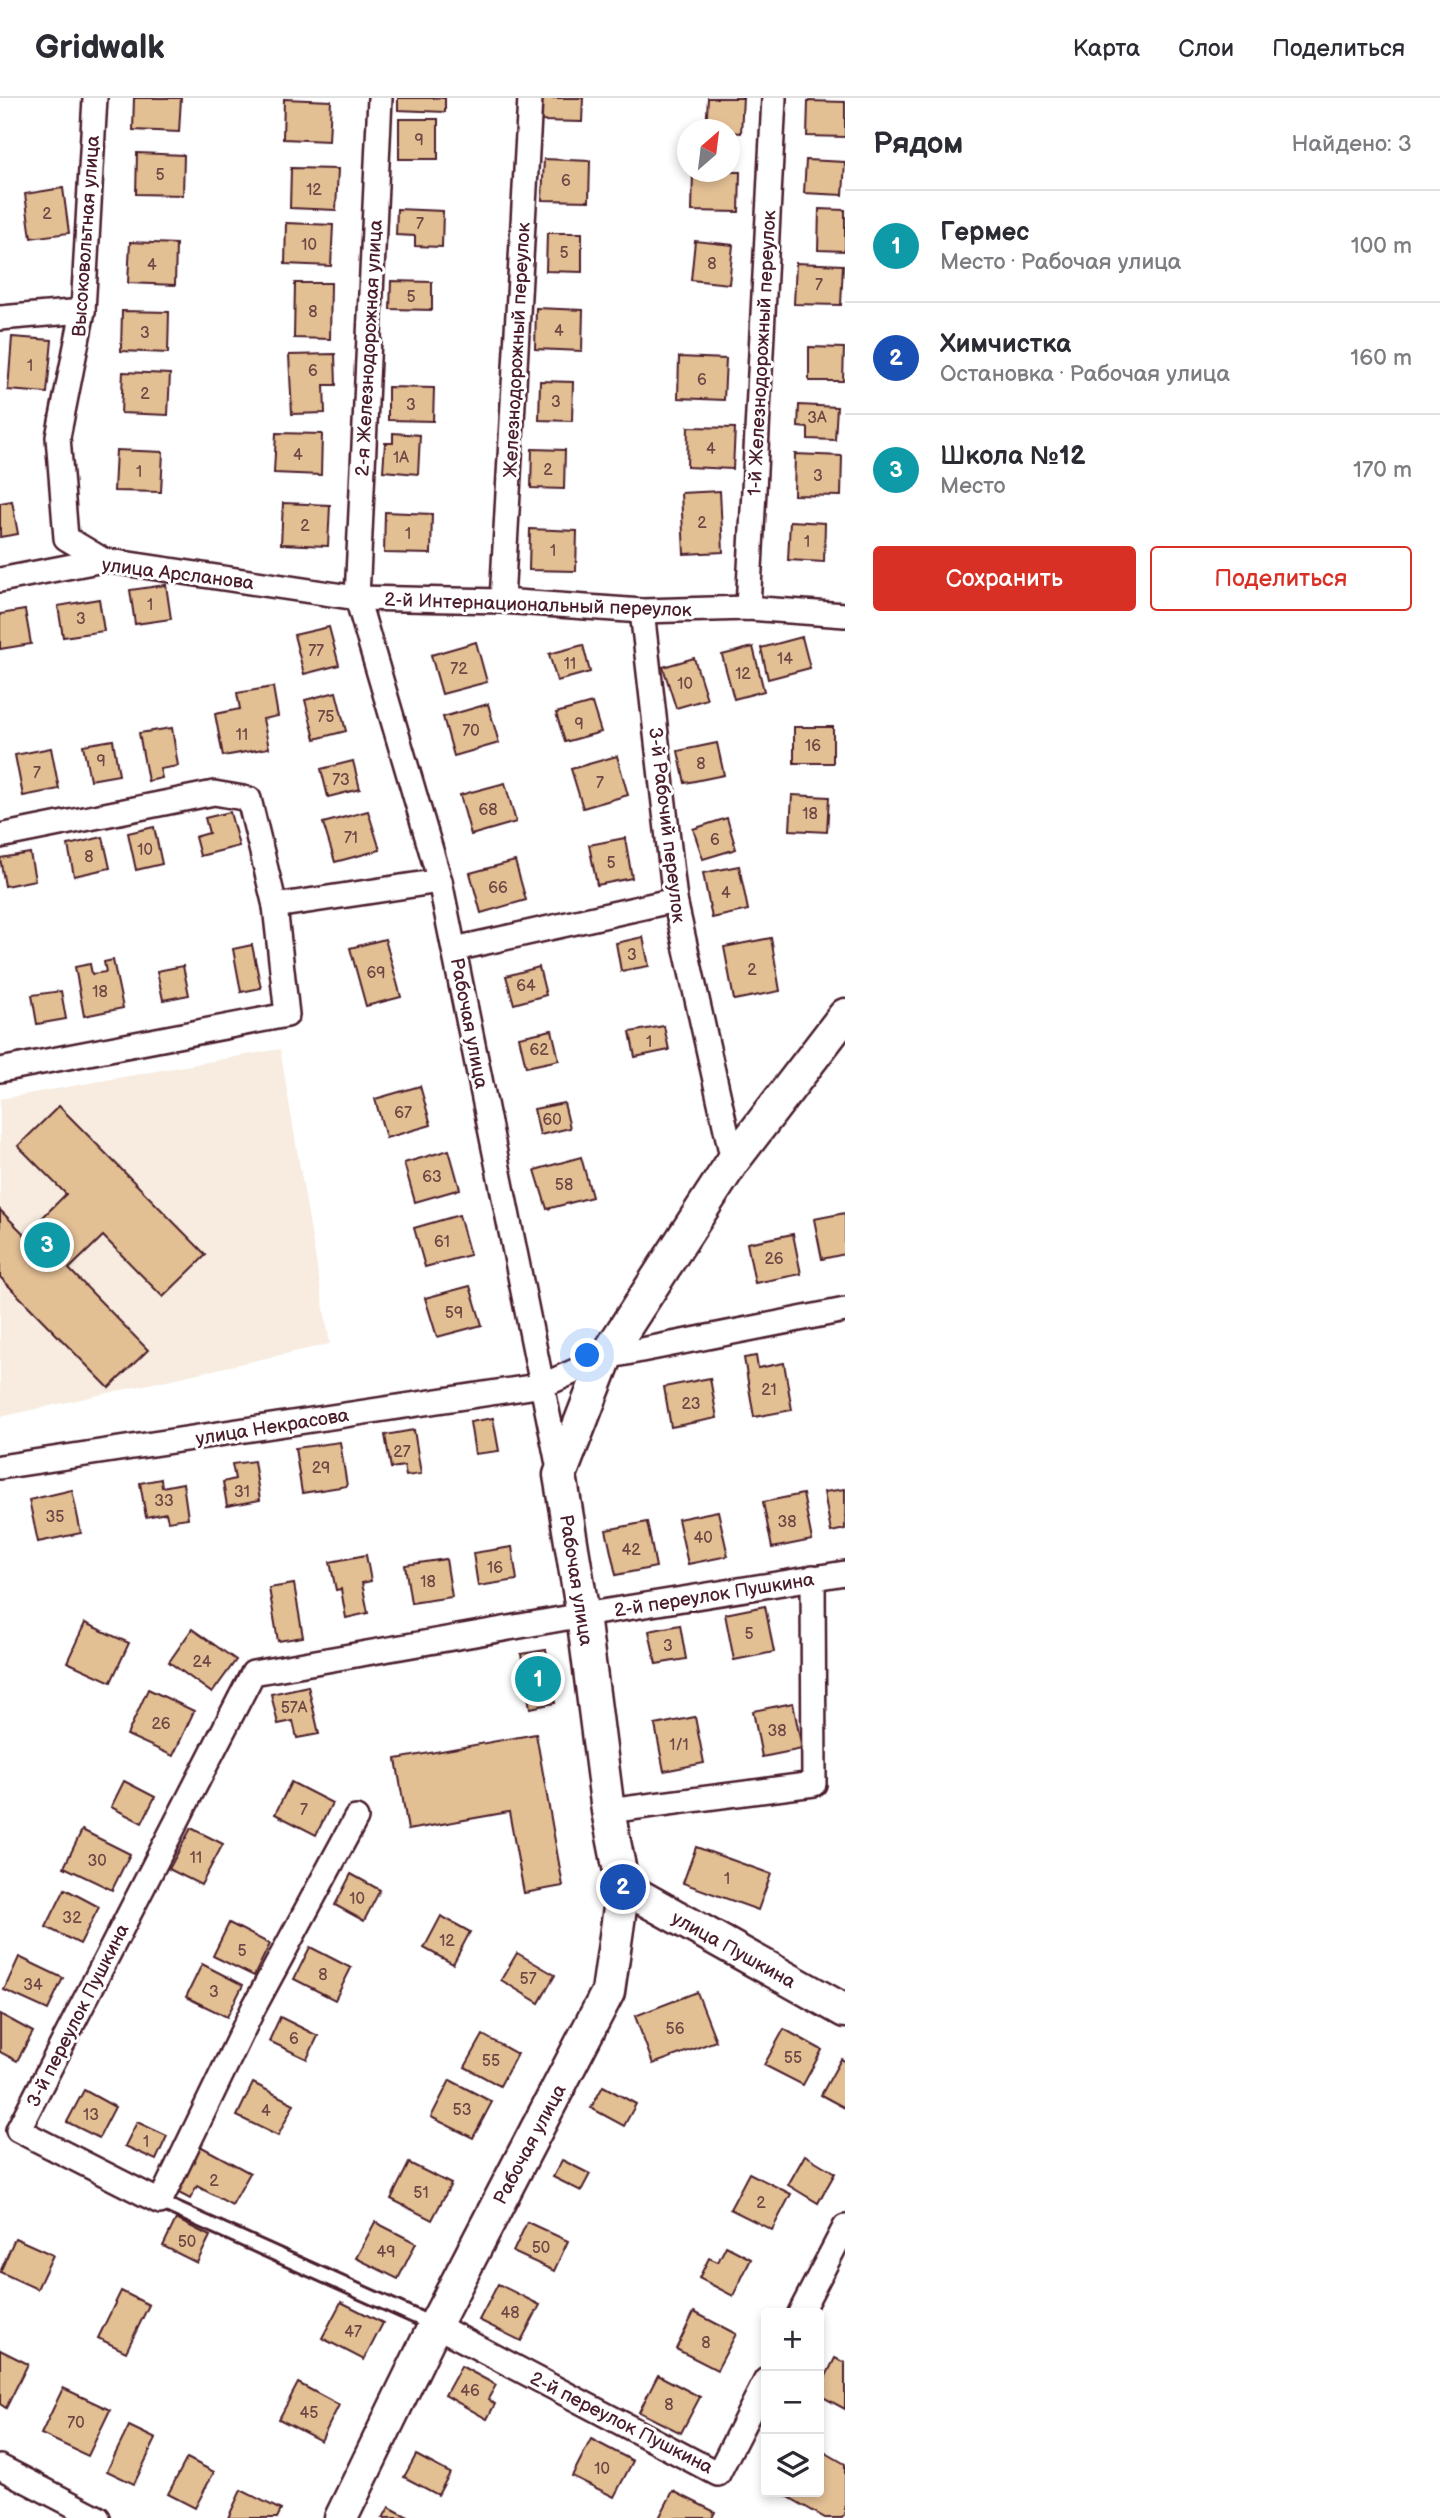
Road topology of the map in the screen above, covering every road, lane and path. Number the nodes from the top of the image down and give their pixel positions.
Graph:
1 (94, 98) edge
2 (380, 98) edge
3 (530, 98) edge
4 (775, 98) edge
5 (83, 311) junction
6 (0, 318) edge
7 (103, 560) junction
8 (0, 580) edge
9 (357, 598) junction
10 (502, 601) junction
11 (748, 608) junction
12 (642, 611) junction
13 (845, 615) edge
14 (0, 836) edge
15 (440, 881) junction
16 (675, 900) junction
17 (275, 906) junction
18 (455, 949) junction
19 (845, 1015) edge
20 (0, 1070) edge
21 (733, 1161) junction
22 (845, 1310) edge
23 (606, 1357) junction
24 (544, 1385) junction
25 (0, 1467) edge
26 (560, 1475) junction
27 (845, 1573) edge
28 (813, 1577) junction
29 (583, 1615) junction
30 (608, 1811) junction
31 (356, 1818) dead end
32 (623, 1887) junction
33 (845, 2011) edge
34 (160, 2202) junction
35 (845, 2227) edge
36 (803, 2308) edge
37 (435, 2325) junction
38 (761, 2390) edge
39 (0, 2467) edge
40 (98, 2518) edge
41 (341, 2518) edge

1 - 5 street, Высоковольтная улица
2 - 9 street, 2-я Железнодорожная улица
3 - 10 street, Железнодорожный переулок
4 - 11 street, 1-й Железнодорожный переулок
5 - 6 street
5 - 7 street, Высоковольтная улица
7 - 8 street, улица Арсланова
7 - 9 street, улица Арсланова
9 - 10 street, 2-й Интернациональный переулок
9 - 15 street, Рабочая улица
10 - 12 street, 2-й Интернациональный переулок
11 - 12 street, 2-й Интернациональный переулок
11 - 13 street, 2-й Интернациональный переулок
12 - 16 street, 3-й Рабочий переулок
14 - 17 street
15 - 17 street
15 - 18 street, Рабочая улица
16 - 18 street
16 - 21 street, 3-й Рабочий переулок
17 - 20 street
18 - 24 street, Рабочая улица
19 - 21 street
21 - 23 street
22 - 23 street
23 - 24 street, улица Некрасова
23 - 26 street
24 - 25 street, улица Некрасова
24 - 26 street, Рабочая улица
26 - 29 street, Рабочая улица
27 - 28 street, 2-й переулок Пушкина
28 - 29 street, 2-й переулок Пушкина
28 - 30 street
29 - 30 street, Рабочая улица
29 - 34 street, 3-й переулок Пушкина
30 - 32 street, Рабочая улица
31 - 34 street
32 - 33 street, улица Пушкина
32 - 37 street, Рабочая улица
34 - 37 lane
35 - 36 street
37 - 38 street, 2-й переулок Пушкина
37 - 41 street, Рабочая улица
39 - 40 street

